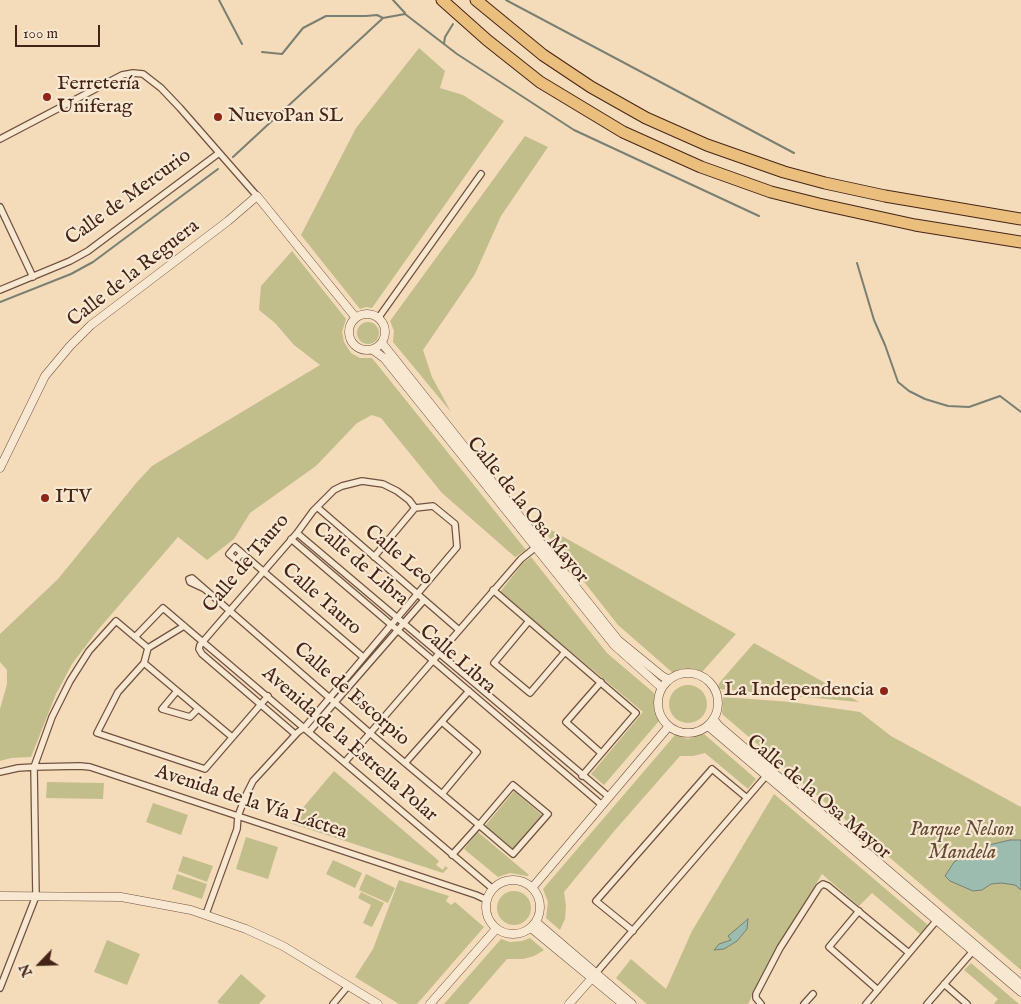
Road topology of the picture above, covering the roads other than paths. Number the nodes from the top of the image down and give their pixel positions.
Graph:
1 (442, 0) edge
2 (476, 0) edge
3 (0, 139) edge
4 (219, 152) junction
5 (481, 174) dead end
6 (257, 196) junction
7 (0, 207) edge
8 (1021, 219) edge
9 (1021, 242) edge
10 (32, 277) junction
11 (0, 290) edge
12 (378, 317) junction
13 (356, 318) junction
14 (382, 343) junction
15 (373, 350) junction
16 (0, 468) edge
17 (317, 507) junction
18 (414, 508) junction
19 (297, 533) junction
20 (291, 539) junction
21 (235, 547) dead end
22 (536, 547) junction
23 (374, 557) junction
24 (263, 571) junction
25 (203, 588) dead end
26 (493, 590) junction
27 (418, 593) junction
28 (424, 600) junction
29 (229, 611) junction
30 (397, 618) junction
31 (529, 621) junction
32 (403, 623) junction
33 (391, 625) junction
34 (184, 626) junction
35 (397, 630) junction
36 (459, 630) junction
37 (135, 637) junction
38 (203, 641) junction
39 (148, 648) junction
40 (565, 652) junction
41 (440, 654) junction
42 (363, 657) junction
43 (433, 661) junction
44 (144, 664) junction
45 (669, 680) junction
46 (601, 682) junction
47 (662, 688) junction
48 (177, 691) junction
49 (469, 691) junction
50 (268, 696) junction
51 (329, 697) junction
52 (334, 702) junction
53 (261, 704) junction
54 (198, 709) junction
55 (442, 722) junction
56 (711, 723) junction
57 (669, 726) junction
58 (306, 730) junction
59 (295, 734) junction
60 (371, 734) junction
61 (232, 737) junction
62 (602, 753) junction
63 (346, 762) junction
64 (406, 763) junction
65 (34, 767) junction
66 (0, 772) edge
67 (582, 776) junction
68 (766, 776) junction
69 (442, 794) junction
70 (609, 797) junction
71 (747, 798) junction
72 (602, 805) junction
73 (238, 816) junction
74 (479, 826) junction
75 (452, 855) junction
76 (532, 888) junction
77 (493, 889) junction
78 (0, 896) edge
79 (36, 896) junction
80 (487, 900) junction
81 (859, 912) junction
82 (206, 914) junction
83 (937, 920) junction
84 (534, 925) junction
85 (496, 929) junction
86 (633, 931) junction
87 (973, 951) junction
88 (909, 953) junction
89 (594, 976) junction
90 (944, 984) junction
91 (1021, 984) edge
92 (348, 986) junction
93 (0, 988) edge
94 (878, 990) junction
95 (1021, 992) edge
96 (813, 994) dead end
97 (333, 1004) edge
98 (378, 1004) edge
99 (430, 1004) edge
100 (570, 1004) edge
101 (622, 1004) edge
102 (632, 1004) edge
103 (761, 1004) edge
104 (804, 1004) edge
105 (866, 1004) edge
106 (927, 1004) edge
107 (967, 1004) edge

1 - 9 highway
2 - 8 highway
3 - 4 street
4 - 6 street
4 - 10 street, Calle de Mercurio
5 - 12 street
6 - 13 street
6 - 16 street, Calle de la Reguera
7 - 10 street
10 - 11 street, Calle de Mercurio
12 - 13 street
12 - 14 street
13 - 15 street
14 - 15 street
14 - 45 street, Calle de la Osa Mayor
15 - 22 street, Calle de la Osa Mayor
17 - 18 street
17 - 19 street, Calle de Tauro
17 - 23 street, Calle Leo
18 - 23 street
18 - 27 street
19 - 20 street, Calle de Tauro
19 - 30 street, Calle de Libra
20 - 24 street, Calle de Tauro
20 - 33 street, Calle Libra
21 - 24 street, Calle Tauro
22 - 26 street
22 - 47 street, Calle de la Osa Mayor
23 - 27 street, Calle Leo
24 - 29 street, Calle de Tauro
24 - 42 street, Calle Tauro
25 - 29 street, Calle de Escorpio
26 - 31 street
26 - 36 street
27 - 28 street, Calle Leo
27 - 30 street
28 - 32 street
28 - 36 street, Calle Leo
29 - 38 street, Calle de Tauro
29 - 51 street, Calle de Escorpio
30 - 32 street, Calle de Libra
30 - 33 street
31 - 40 street
31 - 40 street
32 - 35 street
32 - 41 street, Calle de Libra
33 - 35 street, Calle Libra
33 - 42 street
34 - 37 street, Avenida de la Estrella Polar
34 - 38 street, Avenida de la Estrella Polar
34 - 39 street
35 - 43 street, Calle Libra
35 - 52 street
36 - 41 street
37 - 39 street
37 - 65 street
38 - 50 street, Avenida de la Estrella Polar
38 - 53 street
39 - 44 street
40 - 46 street
41 - 43 street
41 - 67 street, Calle de Libra
42 - 51 street
43 - 49 street, Calle Libra
43 - 60 street
44 - 48 street
44 - 61 street
45 - 47 street
45 - 56 street
46 - 62 street
46 - 62 street
47 - 57 street
48 - 54 street
48 - 54 street
49 - 55 street
49 - 72 street, Calle Libra
50 - 53 street
50 - 58 street, Avenida de la Estrella Polar
51 - 52 street, Calle de Escorpio
51 - 58 street
52 - 58 street
52 - 60 street, Calle de Escorpio
53 - 59 street
53 - 61 street
54 - 61 street
55 - 64 street
55 - 69 street
56 - 57 street
56 - 68 street, Calle de la Osa Mayor
56 - 91 street, Calle de la Osa Mayor
57 - 70 street
58 - 59 street
58 - 63 street, Avenida de la Estrella Polar
59 - 73 street
60 - 63 street
60 - 64 street, Calle de Escorpio
62 - 67 street
63 - 75 street, Avenida de la Estrella Polar
64 - 69 street, Calle de Escorpio
65 - 66 street, Avenida de la Vía Láctea
65 - 73 street, Avenida de la Vía Láctea
65 - 79 street
67 - 70 street, Calle de Libra
68 - 71 street
68 - 83 street, Calle de la Osa Mayor
69 - 74 street, Calle de Escorpio
70 - 72 street
71 - 86 street
71 - 86 street
72 - 76 street
73 - 80 street, Avenida de la Vía Láctea
73 - 82 street
74 - 74 street, Calle de Escorpio
74 - 75 street, Calle de Escorpio
75 - 77 street, Avenida de la Estrella Polar
76 - 77 street
76 - 84 street
77 - 80 street
78 - 79 street
79 - 82 street
79 - 93 street
80 - 85 street
81 - 88 street
81 - 94 street
81 - 103 street
82 - 92 street
83 - 87 street, Calle de la Osa Mayor
83 - 88 street
84 - 85 street
84 - 89 street
85 - 99 street
86 - 89 street
87 - 90 street
87 - 95 street, Calle de la Osa Mayor
88 - 94 street
89 - 100 street
89 - 101 street
89 - 102 street
90 - 106 street
90 - 107 street
92 - 97 street
92 - 98 street
94 - 105 street
96 - 104 street

